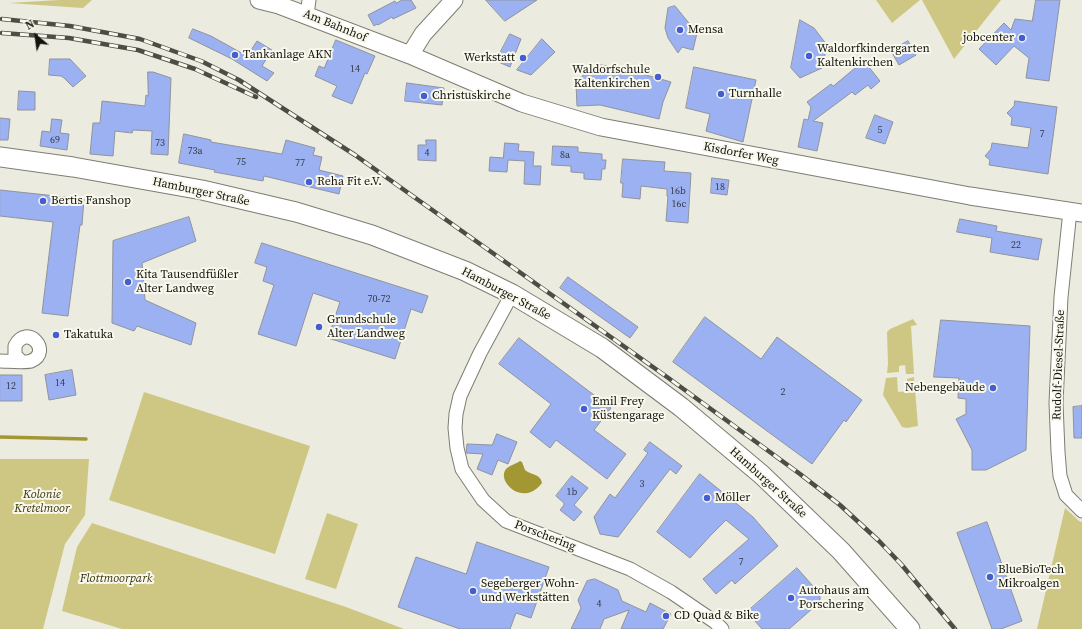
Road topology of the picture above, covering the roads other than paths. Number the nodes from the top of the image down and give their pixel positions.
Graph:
1 (259, 0) edge
2 (454, 0) edge
3 (308, 8) edge
4 (410, 55) junction
5 (0, 157) edge
6 (1076, 212) edge
7 (512, 294) junction
8 (0, 361) edge
9 (22, 361) dead end
10 (1082, 511) edge
11 (722, 629) edge
12 (910, 629) edge

1 - 3 street, Am Bahnhof
2 - 4 street
3 - 4 street, Am Bahnhof
4 - 6 street, Kisdorfer Weg
5 - 7 main road, Hamburger Straße
6 - 10 street, Rudolf-Diesel-Straße
7 - 11 street, Porschering
7 - 12 main road, Hamburger Straße
8 - 9 street

